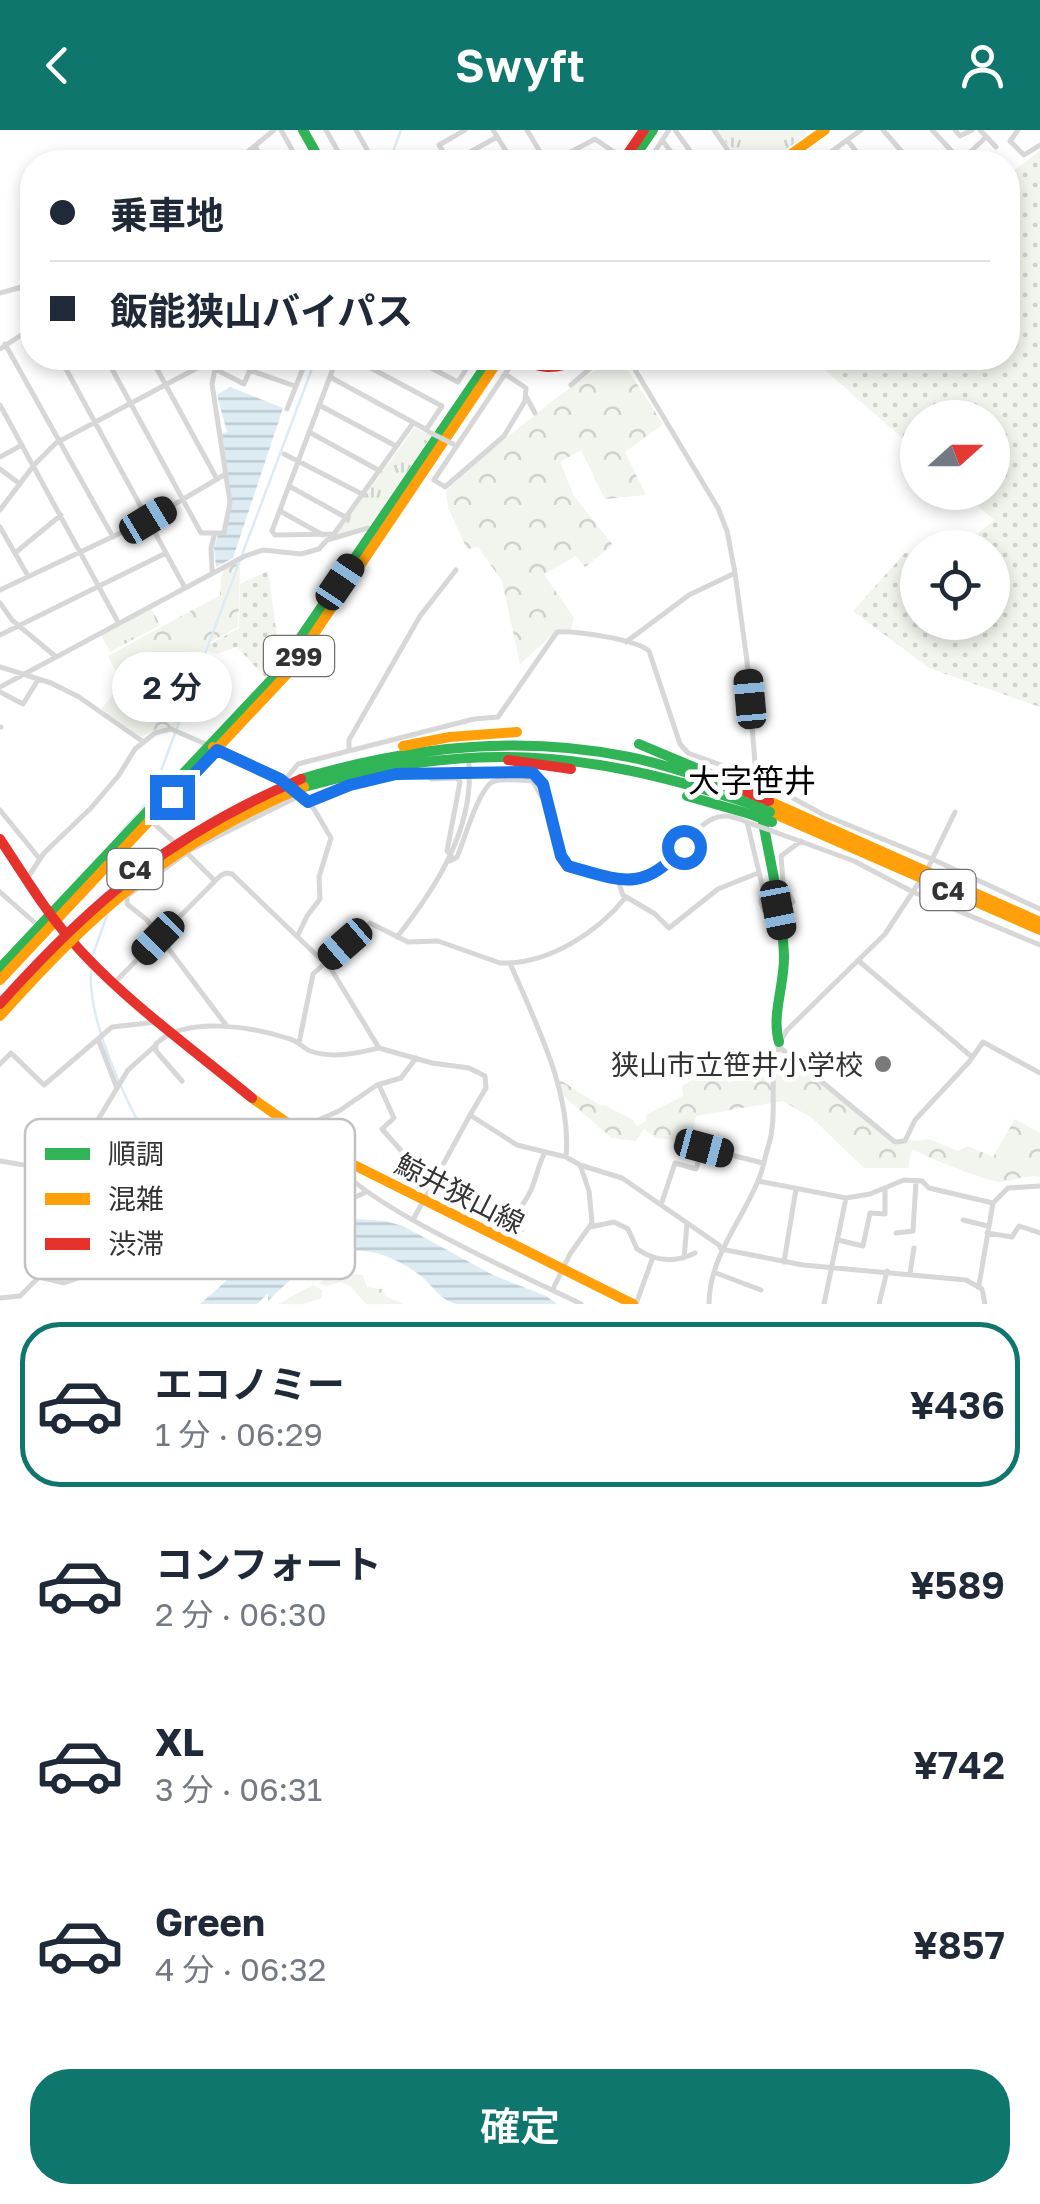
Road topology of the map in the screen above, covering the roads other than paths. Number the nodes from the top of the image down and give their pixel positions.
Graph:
1 (274, 130) edge
2 (465, 130) edge
3 (672, 130) edge
4 (825, 130) edge
5 (861, 130) edge
6 (884, 130) edge
7 (932, 130) edge
8 (955, 130) edge
9 (976, 130) edge
10 (1018, 130) edge
11 (495, 134) edge
12 (810, 134) edge
13 (986, 137) junction
14 (662, 140) junction
15 (847, 140) junction
16 (255, 146) junction
17 (996, 147) dead end
18 (250, 150) edge
19 (257, 150) edge
20 (443, 150) edge
21 (471, 150) edge
22 (574, 150) edge
23 (611, 150) edge
24 (656, 150) edge
25 (670, 150) edge
26 (688, 150) edge
27 (834, 150) edge
28 (855, 150) edge
29 (901, 150) edge
30 (950, 150) edge
31 (973, 150) edge
32 (1019, 150) edge
33 (2, 346) edge
34 (67, 370) edge
35 (113, 370) edge
36 (157, 370) edge
37 (188, 370) edge
38 (214, 370) edge
39 (216, 370) edge
40 (250, 370) joint
41 (302, 370) edge
42 (332, 370) edge
43 (374, 370) edge
44 (435, 370) edge
45 (466, 370) edge
46 (483, 370) edge
47 (492, 370) edge
48 (508, 370) edge
49 (588, 370) edge
50 (635, 370) edge
51 (505, 374) junction
52 (330, 377) junction
53 (165, 384) junction
54 (571, 385) dead end
55 (295, 386) junction
56 (526, 397) junction
57 (131, 403) junction
58 (0, 405) edge
59 (319, 405) junction
60 (286, 409) dead end
61 (535, 413) dead end
62 (2, 415) edge
63 (95, 422) junction
64 (413, 423) junction
65 (428, 431) junction
66 (309, 432) junction
67 (59, 442) junction
68 (22, 445) junction
69 (455, 445) junction
70 (397, 447) junction
71 (284, 454) dead end
72 (0, 457) edge
73 (299, 459) junction
74 (34, 465) junction
75 (0, 468) edge
76 (380, 471) junction
77 (225, 475) junction
78 (217, 479) junction
79 (20, 484) junction
80 (289, 486) junction
81 (364, 495) junction
82 (183, 499) junction
83 (0, 510) edge
84 (280, 510) junction
85 (61, 514) junction
86 (345, 517) junction
87 (148, 520) junction
88 (0, 526) edge
89 (374, 531) junction
90 (215, 533) junction
91 (326, 536) junction
92 (113, 537) junction
93 (81, 552) junction
94 (14, 553) junction
95 (166, 553) junction
96 (456, 570) dead end
97 (212, 571) junction
98 (735, 572) junction
99 (28, 577) junction
100 (99, 586) junction
101 (184, 586) junction
102 (0, 590) edge
103 (0, 603) edge
104 (118, 622) junction
105 (18, 626) junction
106 (0, 635) edge
107 (626, 642) junction
108 (56, 656) junction
109 (0, 667) edge
110 (20, 676) junction
111 (38, 680) junction
112 (0, 690) edge
113 (517, 732) dead end
114 (144, 742) junction
115 (639, 744) dead end
116 (214, 748) junction
117 (348, 750) junction
118 (426, 759) junction
119 (469, 764) dead end
120 (571, 769) dead end
121 (321, 772) junction
122 (422, 772) junction
123 (470, 772) junction
124 (756, 778) junction
125 (284, 782) junction
126 (303, 791) junction
127 (688, 796) dead end
128 (547, 798) junction
129 (0, 810) edge
130 (749, 811) junction
131 (954, 812) dead end
132 (771, 816) junction
133 (150, 820) junction
134 (0, 839) edge
135 (801, 841) junction
136 (186, 852) junction
137 (450, 858) junction
138 (40, 860) junction
139 (931, 863) junction
140 (758, 873) junction
141 (617, 878) junction
142 (26, 880) junction
143 (215, 881) junction
144 (918, 884) dead end
145 (913, 892) junction
146 (1, 895) edge
147 (626, 896) junction
148 (1040, 909) edge
149 (778, 910) junction
150 (52, 918) junction
151 (34, 922) dead end
152 (1040, 922) edge
153 (1040, 930) edge
154 (298, 936) junction
155 (397, 937) junction
156 (158, 938) junction
157 (1040, 945) edge
158 (860, 961) junction
159 (324, 962) junction
160 (510, 963) junction
161 (0, 968) edge
162 (0, 980) edge
163 (114, 983) junction
164 (0, 1004) edge
165 (0, 1016) edge
166 (158, 1022) junction
167 (226, 1025) junction
168 (171, 1031) junction
169 (101, 1037) junction
170 (299, 1043) junction
171 (778, 1044) junction
172 (156, 1046) junction
173 (379, 1048) junction
174 (972, 1057) junction
175 (416, 1058) junction
176 (0, 1064) edge
177 (1040, 1074) edge
178 (182, 1081) dead end
179 (379, 1085) junction
180 (117, 1088) junction
181 (470, 1115) junction
182 (98, 1119) edge
183 (281, 1119) edge
184 (324, 1119) edge
185 (544, 1154) junction
186 (566, 1157) junction
187 (0, 1161) edge
188 (763, 1163) junction
189 (25, 1165) edge
190 (580, 1165) junction
191 (355, 1166) edge
192 (436, 1178) junction
193 (916, 1180) junction
194 (758, 1181) junction
195 (355, 1182) edge
196 (1040, 1186) edge
197 (885, 1188) junction
198 (796, 1189) junction
199 (366, 1192) junction
200 (355, 1197) edge
201 (846, 1198) junction
202 (424, 1200) junction
203 (993, 1203) junction
204 (661, 1204) junction
205 (414, 1218) junction
206 (963, 1220) dead end
207 (688, 1224) junction
208 (590, 1227) junction
209 (988, 1229) junction
210 (1040, 1232) edge
211 (896, 1233) dead end
212 (838, 1240) junction
213 (510, 1243) junction
214 (914, 1248) dead end
215 (721, 1249) junction
216 (695, 1253) dead end
217 (653, 1257) junction
218 (684, 1258) junction
219 (784, 1262) junction
220 (833, 1267) junction
221 (563, 1269) junction
222 (887, 1271) junction
223 (910, 1273) junction
224 (716, 1274) junction
225 (38, 1279) edge
226 (48, 1279) edge
227 (74, 1279) edge
228 (979, 1286) junction
229 (553, 1290) junction
230 (761, 1290) dead end
231 (20, 1296) junction
232 (0, 1298) edge
233 (16, 1304) edge
234 (581, 1304) edge
235 (635, 1304) edge
236 (708, 1304) edge
237 (824, 1304) edge
238 (879, 1304) edge
239 (985, 1304) edge

1 - 16 street
2 - 20 street
3 - 14 street
3 - 26 street
4 - 12 main road
5 - 15 street
6 - 29 street
7 - 30 street
8 - 9 street
9 - 13 street
10 - 32 street
11 - 21 street
13 - 17 street
13 - 31 street
14 - 24 street
14 - 25 street
15 - 27 street
15 - 28 street
16 - 18 street
16 - 19 street
22 - 23 street
33 - 67 street
34 - 63 street
35 - 57 street
36 - 53 street
37 - 53 street
38 - 77 street
39 - 40 street
40 - 55 street
41 - 55 street
42 - 52 street
43 - 65 street
44 - 45 street
46 - 89 main road, 299
47 - 116 main road, 299
48 - 51 street
49 - 54 street
50 - 98 street
51 - 56 street
51 - 69 street
52 - 59 street
52 - 64 street
53 - 57 street
53 - 78 street
55 - 60 street
56 - 61 street
56 - 69 street
57 - 63 street
57 - 82 street
58 - 62 street
59 - 66 street
59 - 70 street
62 - 68 street
63 - 67 street
63 - 87 street
64 - 65 street
64 - 70 street
65 - 69 street, bridge
66 - 73 street
66 - 76 street
67 - 74 street
67 - 92 street
68 - 72 street
68 - 74 street
70 - 76 street
71 - 73 street
73 - 80 street
73 - 81 street
74 - 79 street
74 - 85 street
75 - 79 street
76 - 81 street
77 - 78 street
77 - 90 street
78 - 82 street
79 - 83 street
80 - 84 street
80 - 86 street
81 - 86 street
82 - 87 street
82 - 90 street
84 - 91 street
84 - 91 street
85 - 93 street
85 - 94 street
86 - 91 street
87 - 92 street
87 - 95 street
88 - 94 street
89 - 97 street
89 - 116 main road, 299
90 - 97 street
92 - 93 street
93 - 99 street
93 - 100 street
94 - 99 street
95 - 100 street
95 - 101 street
96 - 117 street
97 - 101 street
98 - 107 street
98 - 124 street
99 - 102 street
100 - 104 street
100 - 105 street
101 - 104 street
103 - 105 street
104 - 108 street
105 - 106 street
105 - 108 street
107 - 117 street
107 - 124 street
108 - 110 street
109 - 110 street
110 - 111 street
110 - 112 street
111 - 112 street
111 - 114 street
113 - 121 main road
114 - 116 street
114 - 138 street
115 - 130 main road
116 - 125 main road
116 - 133 main road, 299
116 - 150 main road, 299
117 - 125 street
118 - 120 main road
118 - 126 main road, C4
118 - 130 main road, C4
119 - 123 street
121 - 126 main road, C4
121 - 130 main road, C4
122 - 123 street
122 - 126 street
122 - 137 street
123 - 128 street
123 - 137 street
124 - 139 street
124 - 149 main road
125 - 126 main road
126 - 136 street
126 - 154 street
126 - 164 main road, C4, bridge
126 - 165 main road, C4, bridge
127 - 130 main road
128 - 137 street
128 - 141 street
129 - 138 street
130 - 132 main road, C4, bridge
130 - 132 main road, bridge
130 - 140 street
130 - 141 street
131 - 139 street
132 - 135 street
132 - 152 main road, C4
132 - 153 main road, C4
133 - 136 street
133 - 150 main road, 299
134 - 142 main road, 鯨井狭山線
135 - 145 street
135 - 149 street
136 - 143 street
136 - 156 street
137 - 155 street
138 - 142 street
139 - 148 street
140 - 147 street
140 - 149 street
141 - 147 street
142 - 150 main road, 鯨井狭山線
143 - 154 street
143 - 156 street
144 - 145 street
145 - 157 street
145 - 158 street
146 - 151 street
147 - 160 street
149 - 171 main road
150 - 161 main road, 299
150 - 162 main road, 299
150 - 163 main road, 鯨井狭山線
154 - 159 street
155 - 159 street
155 - 160 street
156 - 163 street
156 - 167 street
158 - 171 street
158 - 174 street
159 - 170 street
159 - 173 street
160 - 186 street
163 - 166 main road, 鯨井狭山線
166 - 168 main road, 鯨井狭山線
166 - 169 street
167 - 168 street
167 - 170 street
168 - 172 street
168 - 183 main road, 鯨井狭山線
169 - 176 street
169 - 180 street
170 - 173 street
171 - 174 street
171 - 188 street
172 - 178 street
172 - 180 street
173 - 175 street
174 - 177 street
175 - 179 street
175 - 181 street
179 - 184 street
179 - 192 street
180 - 182 street
181 - 185 street
181 - 192 street
185 - 186 street
185 - 213 street
186 - 190 street
187 - 189 street
188 - 194 street
188 - 204 street
190 - 204 street
190 - 208 street
191 - 202 main road, 鯨井狭山線
192 - 202 street
193 - 197 street
193 - 203 street
193 - 211 street
194 - 198 street
194 - 215 street
195 - 199 street
196 - 203 street
197 - 201 street
197 - 212 street
198 - 201 street
198 - 219 street
199 - 200 street
199 - 205 street
201 - 212 street
202 - 205 street
202 - 213 main road, 鯨井狭山線
203 - 209 street
204 - 207 street
205 - 229 street
206 - 209 street
207 - 215 street
207 - 218 street
208 - 217 street
208 - 221 street
209 - 210 street
209 - 228 street
212 - 220 street
213 - 221 main road, 鯨井狭山線
214 - 223 street
215 - 219 street
215 - 224 street
216 - 218 street
217 - 218 street
217 - 235 street
219 - 220 street
220 - 222 street
220 - 237 street
221 - 229 street
221 - 235 main road, 鯨井狭山線
222 - 223 street
222 - 238 street
223 - 228 street
224 - 230 street
224 - 236 street
225 - 231 street
226 - 227 street
228 - 239 street
229 - 234 street
231 - 232 street
231 - 233 street

